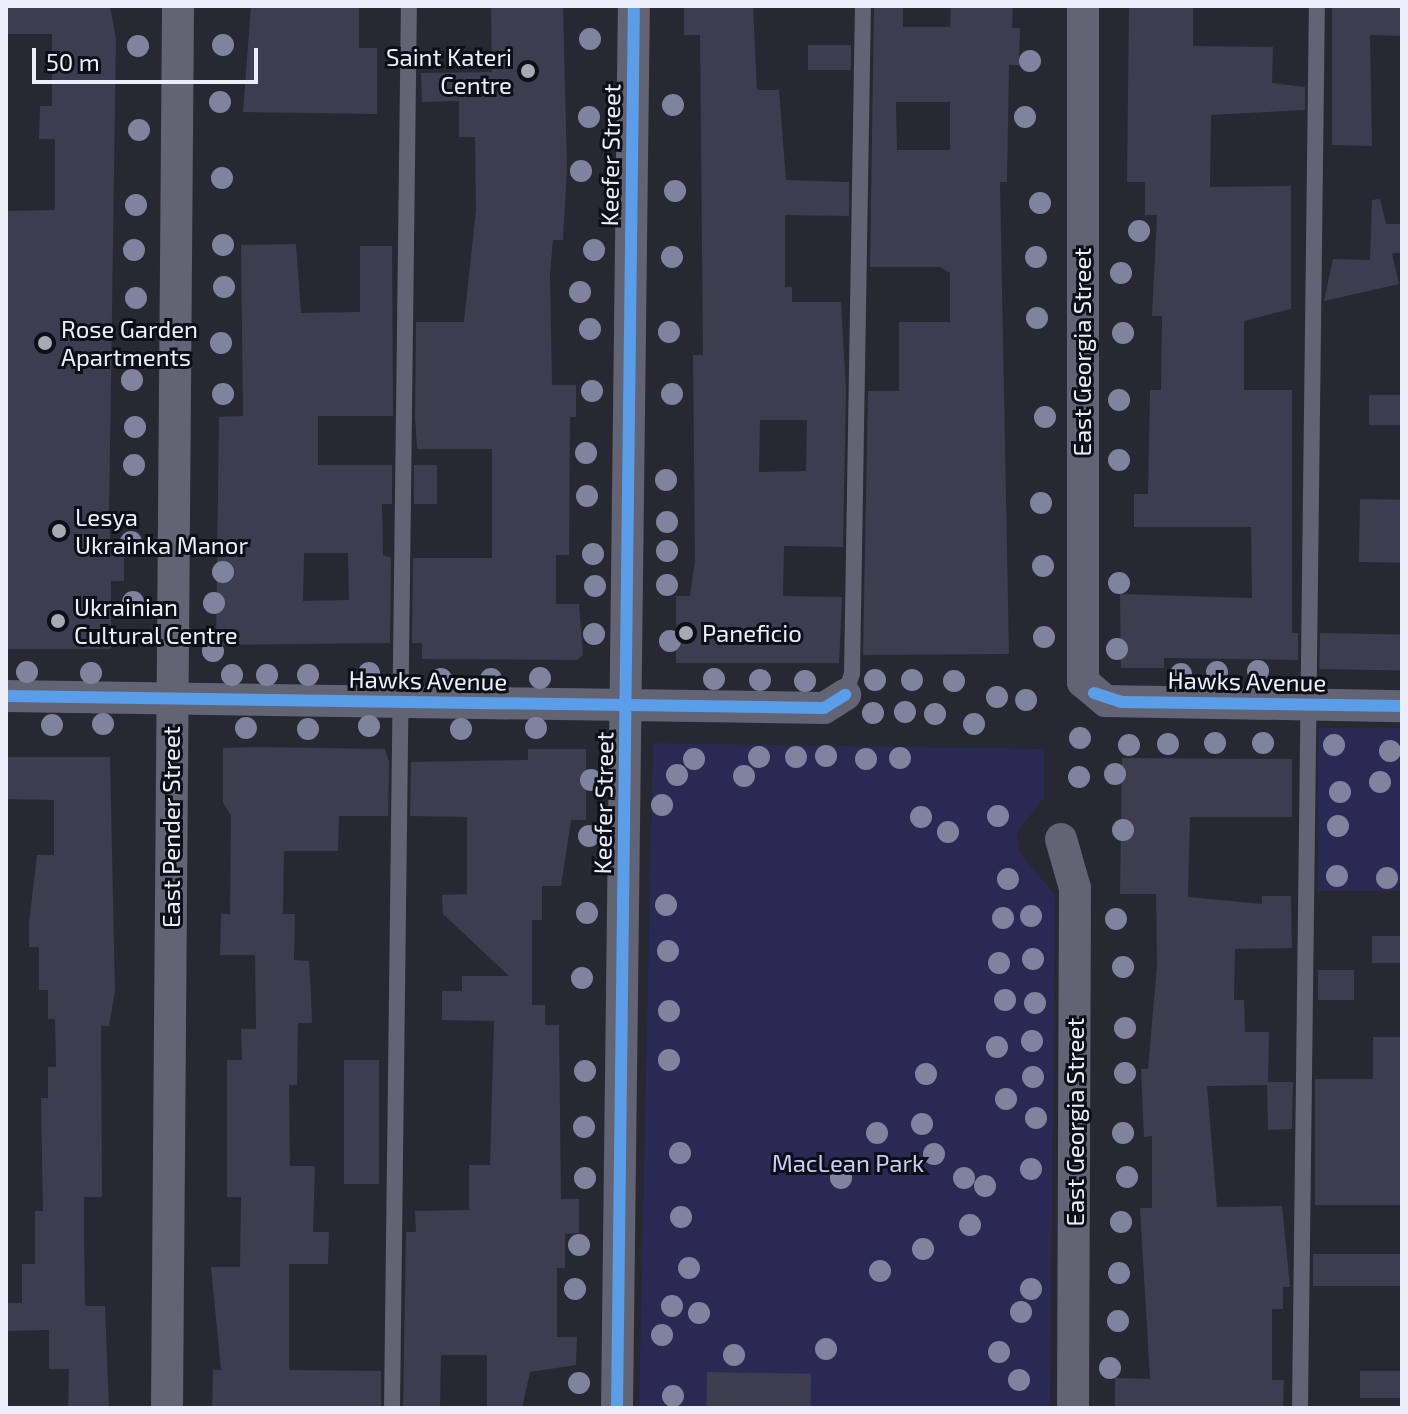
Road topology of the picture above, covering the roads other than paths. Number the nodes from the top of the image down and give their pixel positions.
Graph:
1 (178, 6) edge
2 (409, 6) edge
3 (634, 6) edge
4 (863, 6) edge
5 (1083, 6) edge
6 (1317, 6) edge
7 (1094, 693) joint
8 (845, 695) joint
9 (6, 696) edge
10 (172, 697) junction
11 (398, 701) junction
12 (1307, 704) junction
13 (626, 706) junction
14 (1402, 706) edge
15 (1061, 839) dead end
16 (167, 1408) edge
17 (392, 1408) edge
18 (617, 1408) edge
19 (1073, 1408) edge
20 (1300, 1408) edge

1 - 10 street, East Pender Street
2 - 11 lane
3 - 13 street, Keefer Street
4 - 8 lane
5 - 7 street, East Georgia Street
6 - 12 lane
7 - 12 street, Hawks Avenue
8 - 13 street, Hawks Avenue
9 - 10 street, Hawks Avenue
10 - 11 street, Hawks Avenue
10 - 16 street, East Pender Street
11 - 13 street, Hawks Avenue
11 - 17 lane
12 - 14 street, Hawks Avenue
12 - 20 lane
13 - 18 street, Keefer Street
15 - 19 street, East Georgia Street

